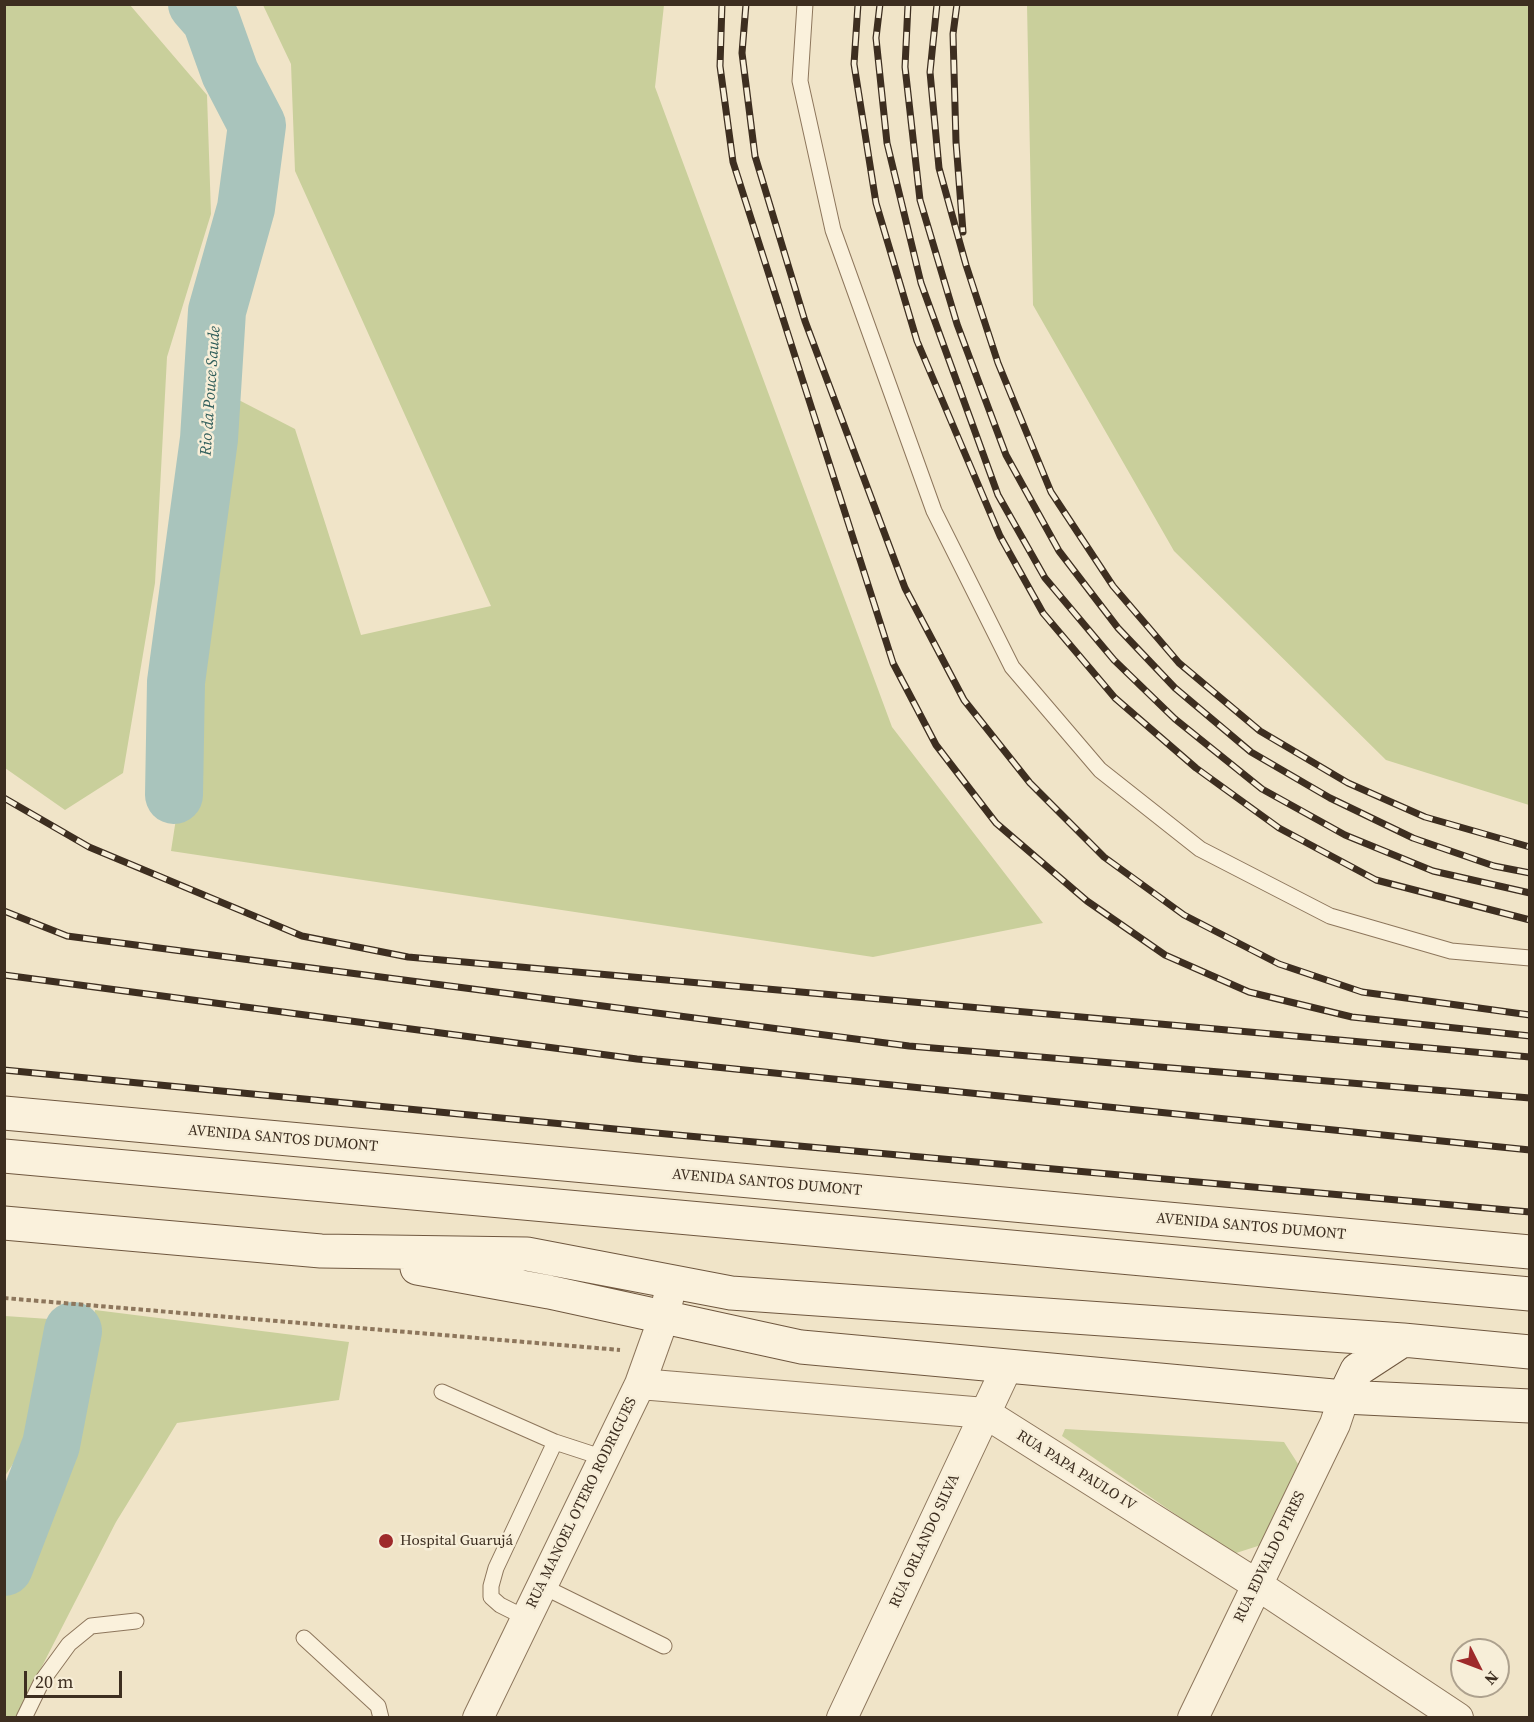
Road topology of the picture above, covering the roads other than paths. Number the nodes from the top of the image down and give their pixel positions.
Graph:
1 (805, 4) edge
2 (1530, 958) edge
3 (4, 1113) edge
4 (4, 1156) edge
5 (4, 1223) edge
6 (321, 1251) junction
7 (1530, 1252) edge
8 (672, 1282) junction
9 (1530, 1294) edge
10 (664, 1317) junction
11 (1403, 1340) junction
12 (1530, 1352) edge
13 (1008, 1365) junction
14 (640, 1384) junction
15 (442, 1392) dead end
16 (1344, 1396) junction
17 (1530, 1406) edge
18 (985, 1413) junction
19 (555, 1442) junction
20 (604, 1458) junction
21 (1256, 1584) junction
22 (542, 1586) junction
23 (526, 1618) junction
24 (136, 1622) dead end
25 (304, 1638) dead end
26 (664, 1646) dead end
27 (24, 1718) edge
28 (381, 1718) edge
29 (478, 1718) edge
30 (842, 1718) edge
31 (1193, 1718) edge
32 (1458, 1718) edge

1 - 2 lane
3 - 7 main road, AVENIDA SANTOS DUMONT
4 - 9 main road
5 - 6 main road
6 - 8 main road
6 - 10 main road
8 - 10 street, RUA MANOEL OTERO RODRIGUES
8 - 11 main road
10 - 13 main road
10 - 14 street, RUA MANOEL OTERO RODRIGUES
11 - 12 main road
11 - 16 main road
13 - 16 main road
13 - 18 street, RUA ORLANDO SILVA
14 - 18 street, RUA PAPA PAULO IV
14 - 20 street, RUA MANOEL OTERO RODRIGUES
15 - 19 lane
16 - 17 main road
16 - 21 street, RUA EDVALDO PIRES
18 - 21 street, RUA PAPA PAULO IV
18 - 30 street, RUA ORLANDO SILVA
19 - 20 lane
19 - 23 lane
20 - 22 street, RUA MANOEL OTERO RODRIGUES
21 - 31 street, RUA EDVALDO PIRES
21 - 32 street, RUA PAPA PAULO IV
22 - 23 street, RUA MANOEL OTERO RODRIGUES
22 - 26 lane
23 - 29 street, RUA MANOEL OTERO RODRIGUES
24 - 27 lane
25 - 28 lane

